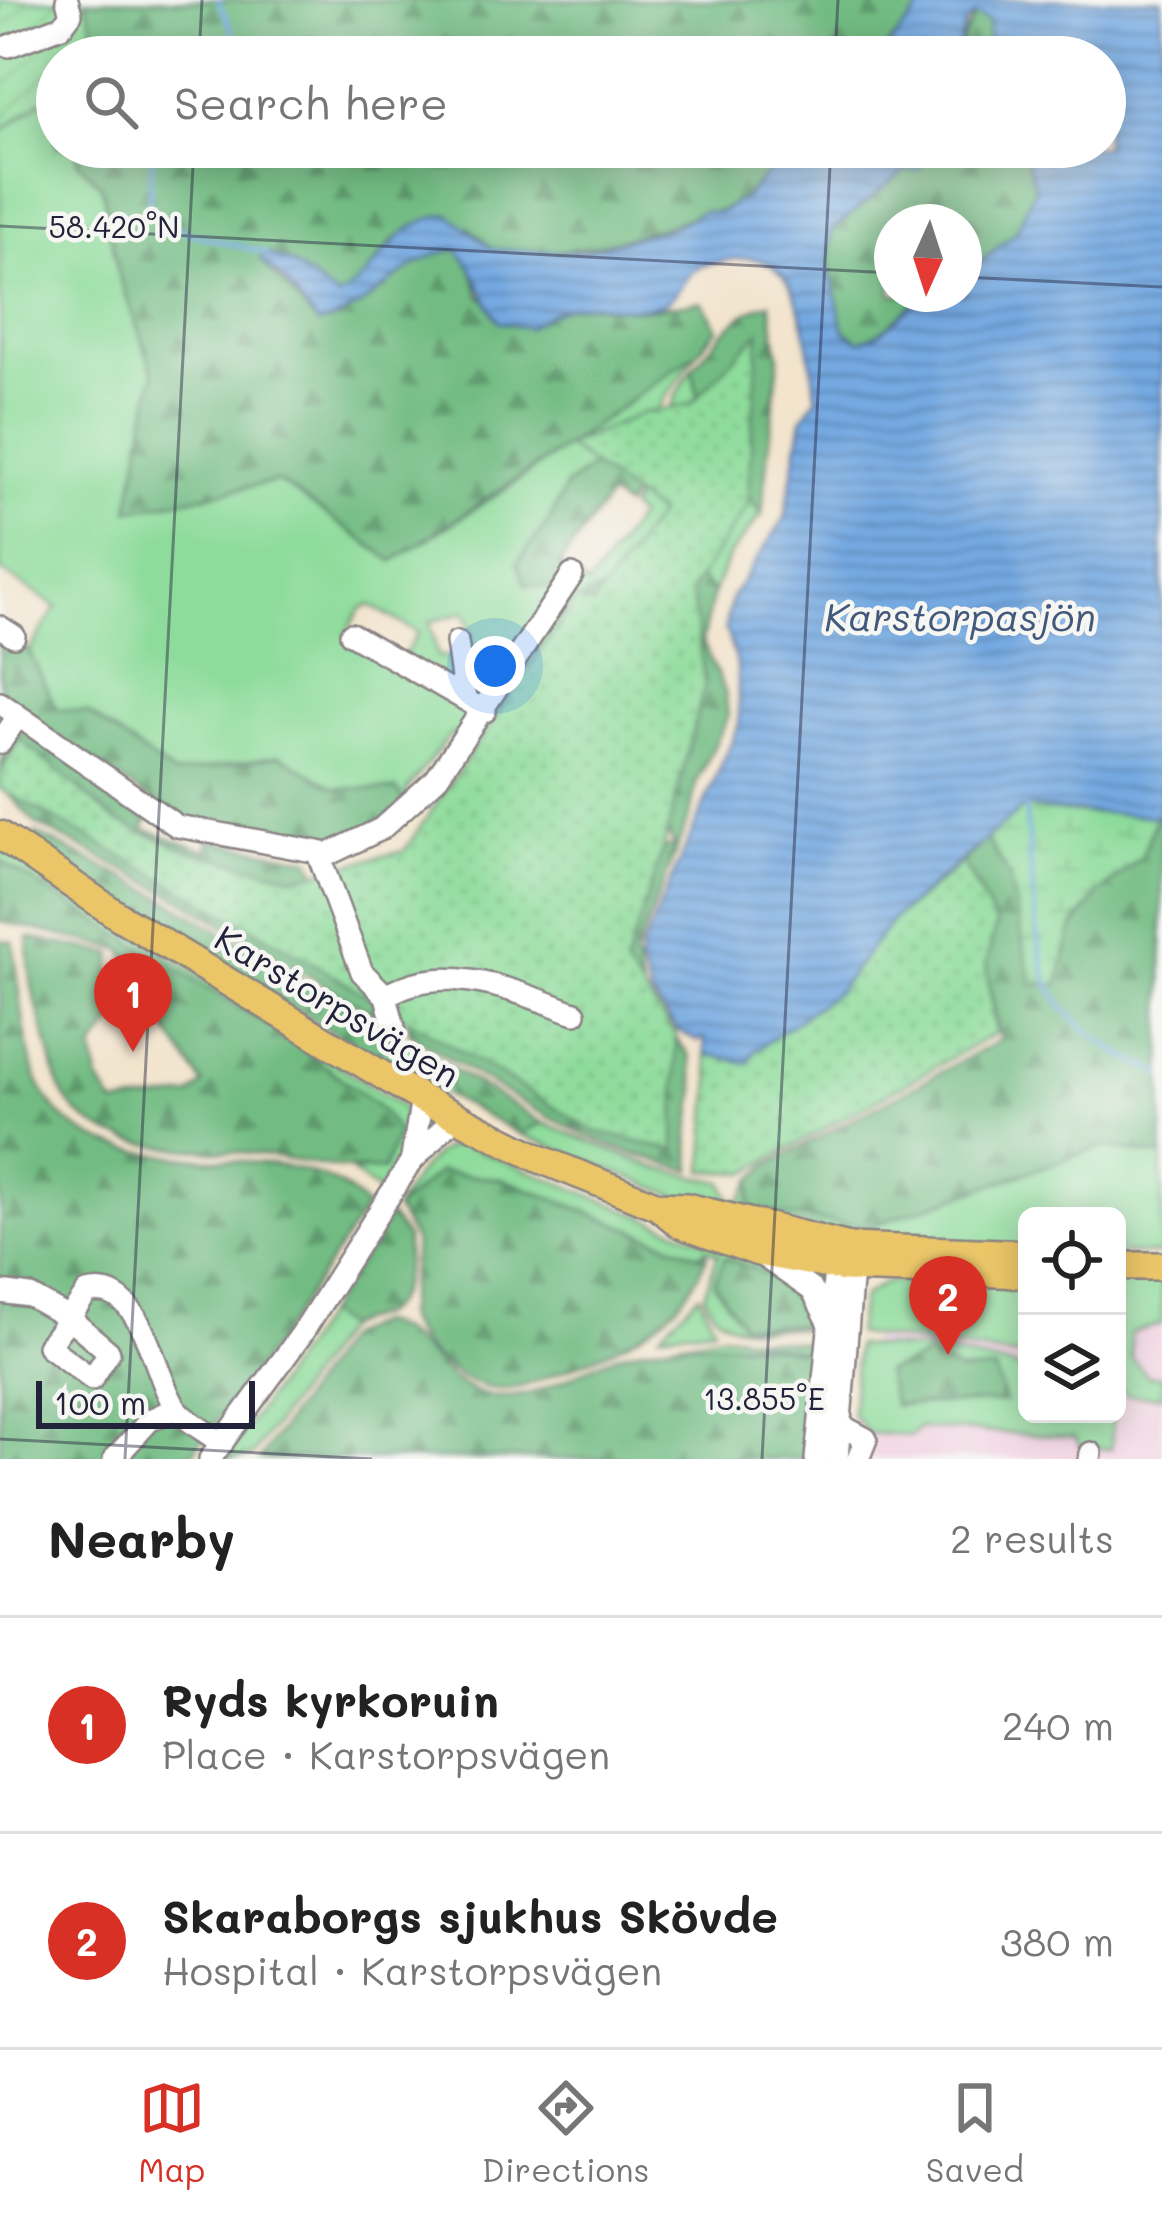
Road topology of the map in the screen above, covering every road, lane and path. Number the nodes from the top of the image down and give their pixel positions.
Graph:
1 (67, 0) edge
2 (3, 44) edge
3 (572, 575) dead end
4 (351, 634) dead end
5 (455, 643) dead end
6 (475, 705) junction
7 (9, 709) edge
8 (0, 742) edge
9 (0, 835) edge
10 (318, 854) junction
11 (386, 996) junction
12 (575, 1013) dead end
13 (395, 1031) dead end
14 (422, 1099) junction
15 (456, 1116) junction
16 (410, 1163) junction
17 (658, 1206) junction
18 (758, 1252) junction
19 (1018, 1254) edge
20 (847, 1258) junction
21 (1126, 1266) edge
22 (1162, 1266) edge
23 (1018, 1273) edge
24 (0, 1292) edge
25 (831, 1327) junction
26 (176, 1408) junction
27 (842, 1426) junction
28 (216, 1451) edge
29 (114, 1459) edge
30 (816, 1459) edge
31 (837, 1459) edge
32 (858, 1459) edge

1 - 2 street
3 - 6 street
4 - 6 street
5 - 6 street
6 - 10 street
7 - 8 street
7 - 10 street
9 - 14 main road, Karstorpsvägen
10 - 11 street
11 - 12 street
11 - 13 street
14 - 15 main road, Karstorpsvägen
14 - 16 street
15 - 16 street
15 - 17 main road, Karstorpsvägen
16 - 28 street
17 - 18 main road, Karstorpsvägen
17 - 20 main road, Karstorpsvägen
18 - 20 main road, Karstorpsvägen
18 - 25 street
19 - 20 main road, Karstorpsvägen
20 - 23 main road, Karstorpsvägen
20 - 25 street
20 - 27 street
21 - 22 main road
24 - 26 street
25 - 30 street
26 - 28 street
26 - 29 street
27 - 31 street
27 - 32 street

